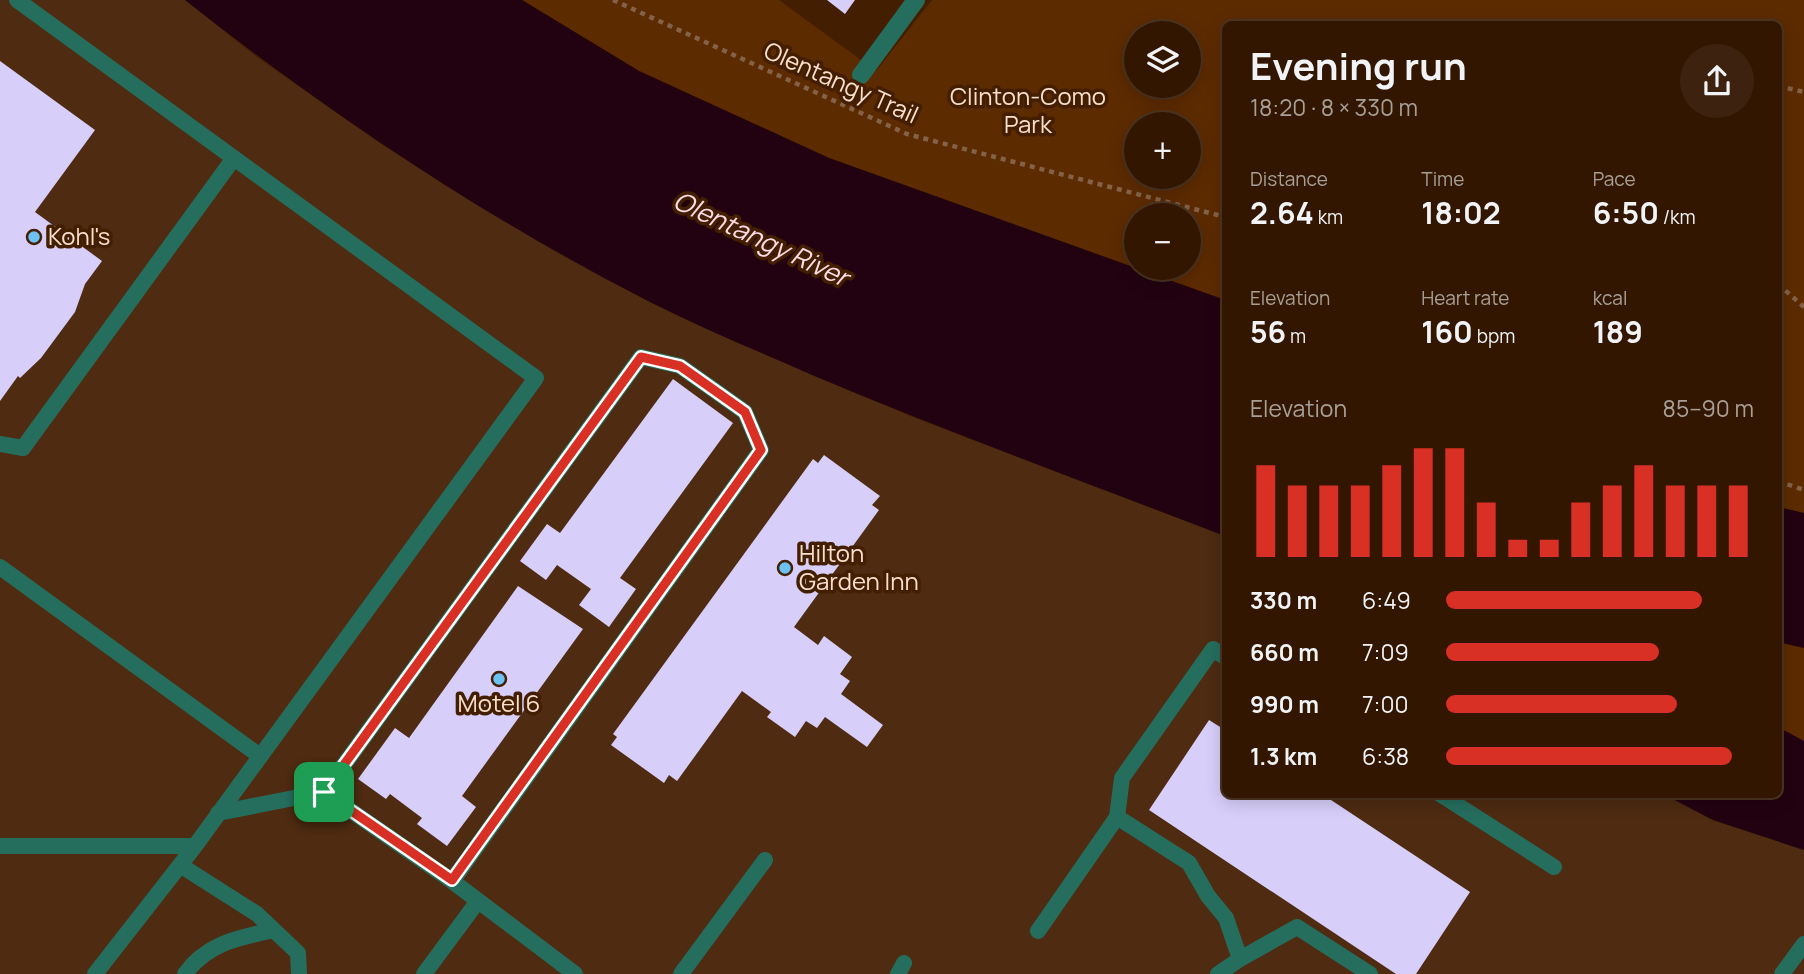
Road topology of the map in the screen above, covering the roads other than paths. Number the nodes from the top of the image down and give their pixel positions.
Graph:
1 (17, 0) edge
2 (916, 0) edge
3 (861, 75) dead end
4 (234, 158) junction
5 (0, 444) edge
6 (0, 567) edge
7 (1222, 655) edge
8 (260, 756) junction
9 (324, 792) junction
10 (1446, 798) edge
11 (218, 813) junction
12 (1118, 817) junction
13 (0, 846) edge
14 (194, 846) junction
15 (765, 860) dead end
16 (180, 865) junction
17 (1554, 867) dead end
18 (452, 880) junction
19 (478, 901) junction
20 (274, 930) junction
21 (1038, 931) dead end
22 (1804, 944) edge
23 (1240, 959) junction
24 (95, 974) edge
25 (185, 974) edge
26 (299, 974) edge
27 (424, 974) edge
28 (575, 974) edge
29 (681, 974) edge
30 (1218, 974) edge
31 (1370, 974) edge
32 (1782, 974) edge

1 - 4 lane
2 - 3 street
4 - 5 lane
4 - 8 lane
6 - 8 lane
7 - 12 lane
8 - 11 lane
9 - 11 lane
9 - 18 lane
9 - 18 lane
10 - 17 lane
11 - 14 lane
12 - 21 lane
12 - 23 lane
13 - 14 lane
14 - 16 lane
15 - 29 lane
16 - 20 lane
16 - 24 lane
18 - 19 lane
19 - 27 lane
19 - 28 lane
20 - 25 lane
20 - 26 lane
22 - 32 lane
23 - 30 lane
23 - 31 lane

